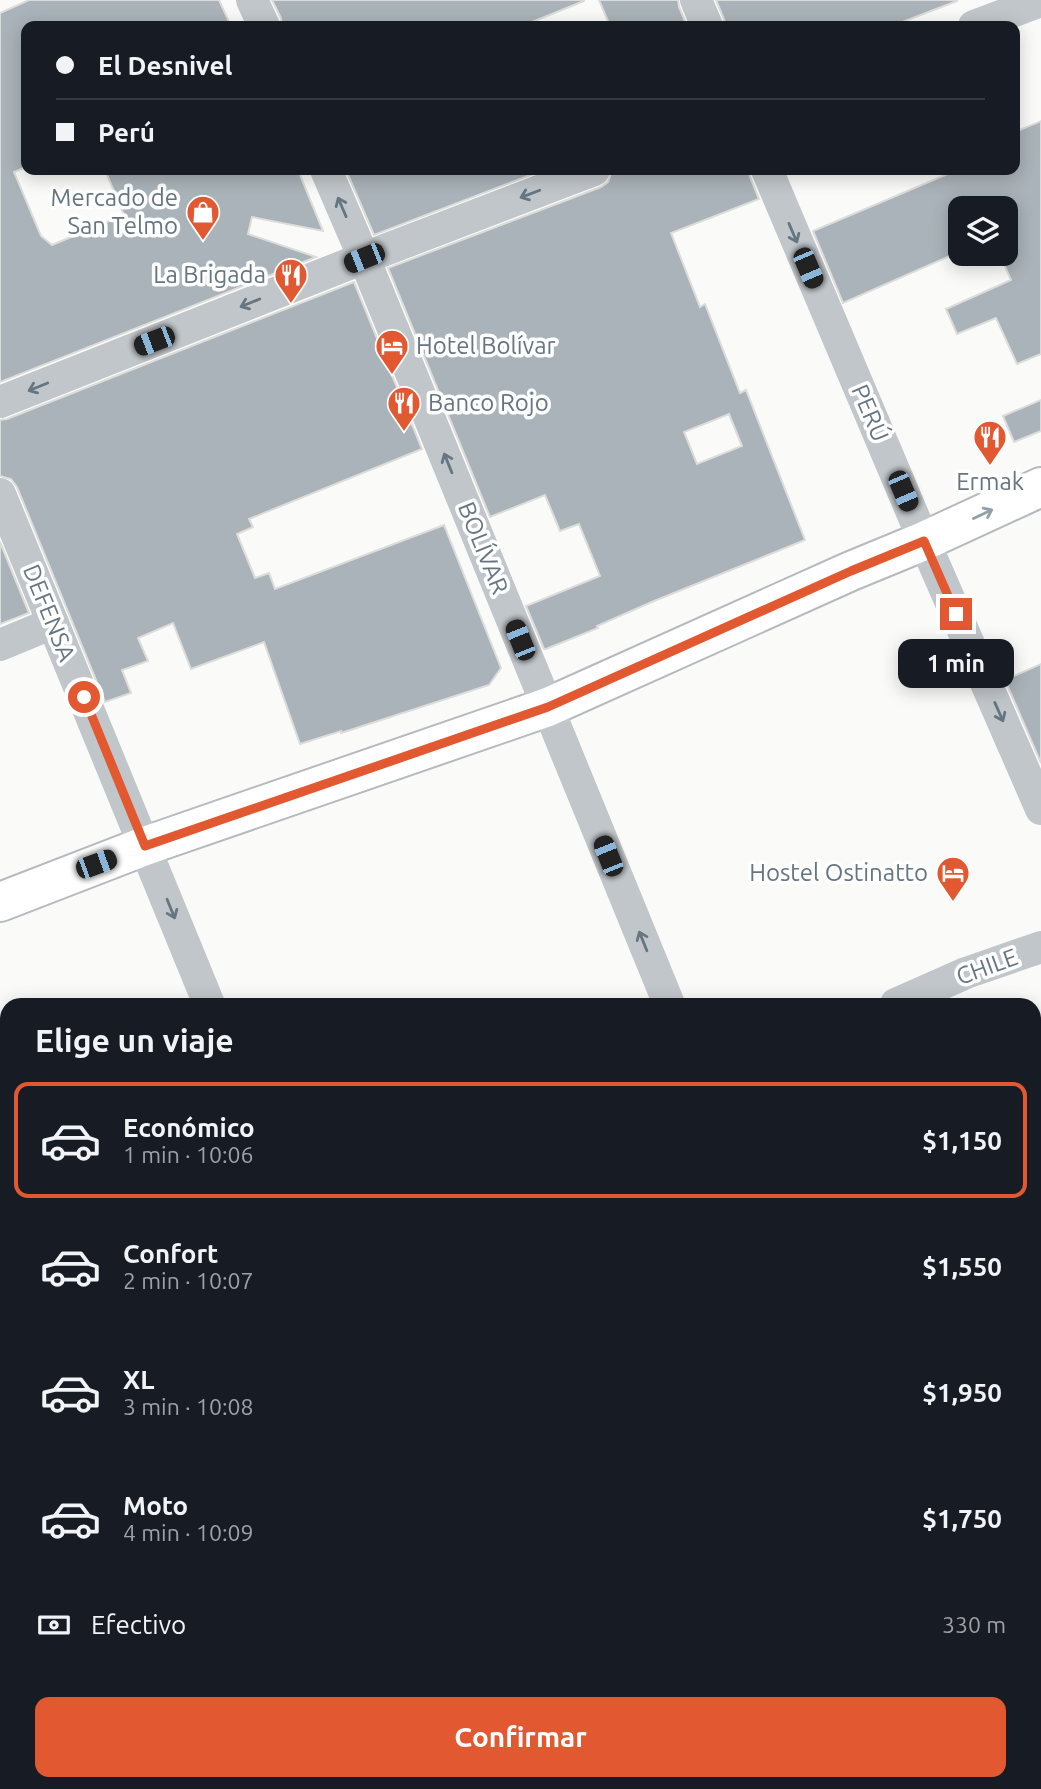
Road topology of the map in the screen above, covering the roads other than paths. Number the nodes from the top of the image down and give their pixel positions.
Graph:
1 (252, 0) edge
2 (696, 0) edge
3 (1041, 1) edge
4 (262, 21) edge
5 (705, 21) edge
6 (987, 21) edge
7 (328, 175) edge
8 (581, 175) edge
9 (768, 175) edge
10 (364, 258) junction
11 (0, 402) edge
12 (1041, 486) edge
13 (0, 494) edge
14 (924, 541) junction
15 (53, 623) junction
16 (0, 645) edge
17 (548, 707) junction
18 (1041, 809) edge
19 (145, 846) junction
20 (0, 902) edge
21 (1041, 947) edge
22 (207, 998) edge
23 (667, 998) edge
24 (909, 998) edge

1 - 4 street
2 - 5 street
3 - 6 street
10 -> 7 street, BOLÍVAR
8 -> 10 street
9 -> 14 street, PERÚ
10 -> 11 street
17 -> 10 street, BOLÍVAR
14 -> 12 main road
13 - 15 street, DEFENSA
14 - 17 main road
14 -> 18 street, PERÚ
15 - 16 street
15 - 19 street, DEFENSA
17 - 19 main road
23 -> 17 street, BOLÍVAR
19 - 20 main road
19 -> 22 street, DEFENSA
21 - 24 street, CHILE

